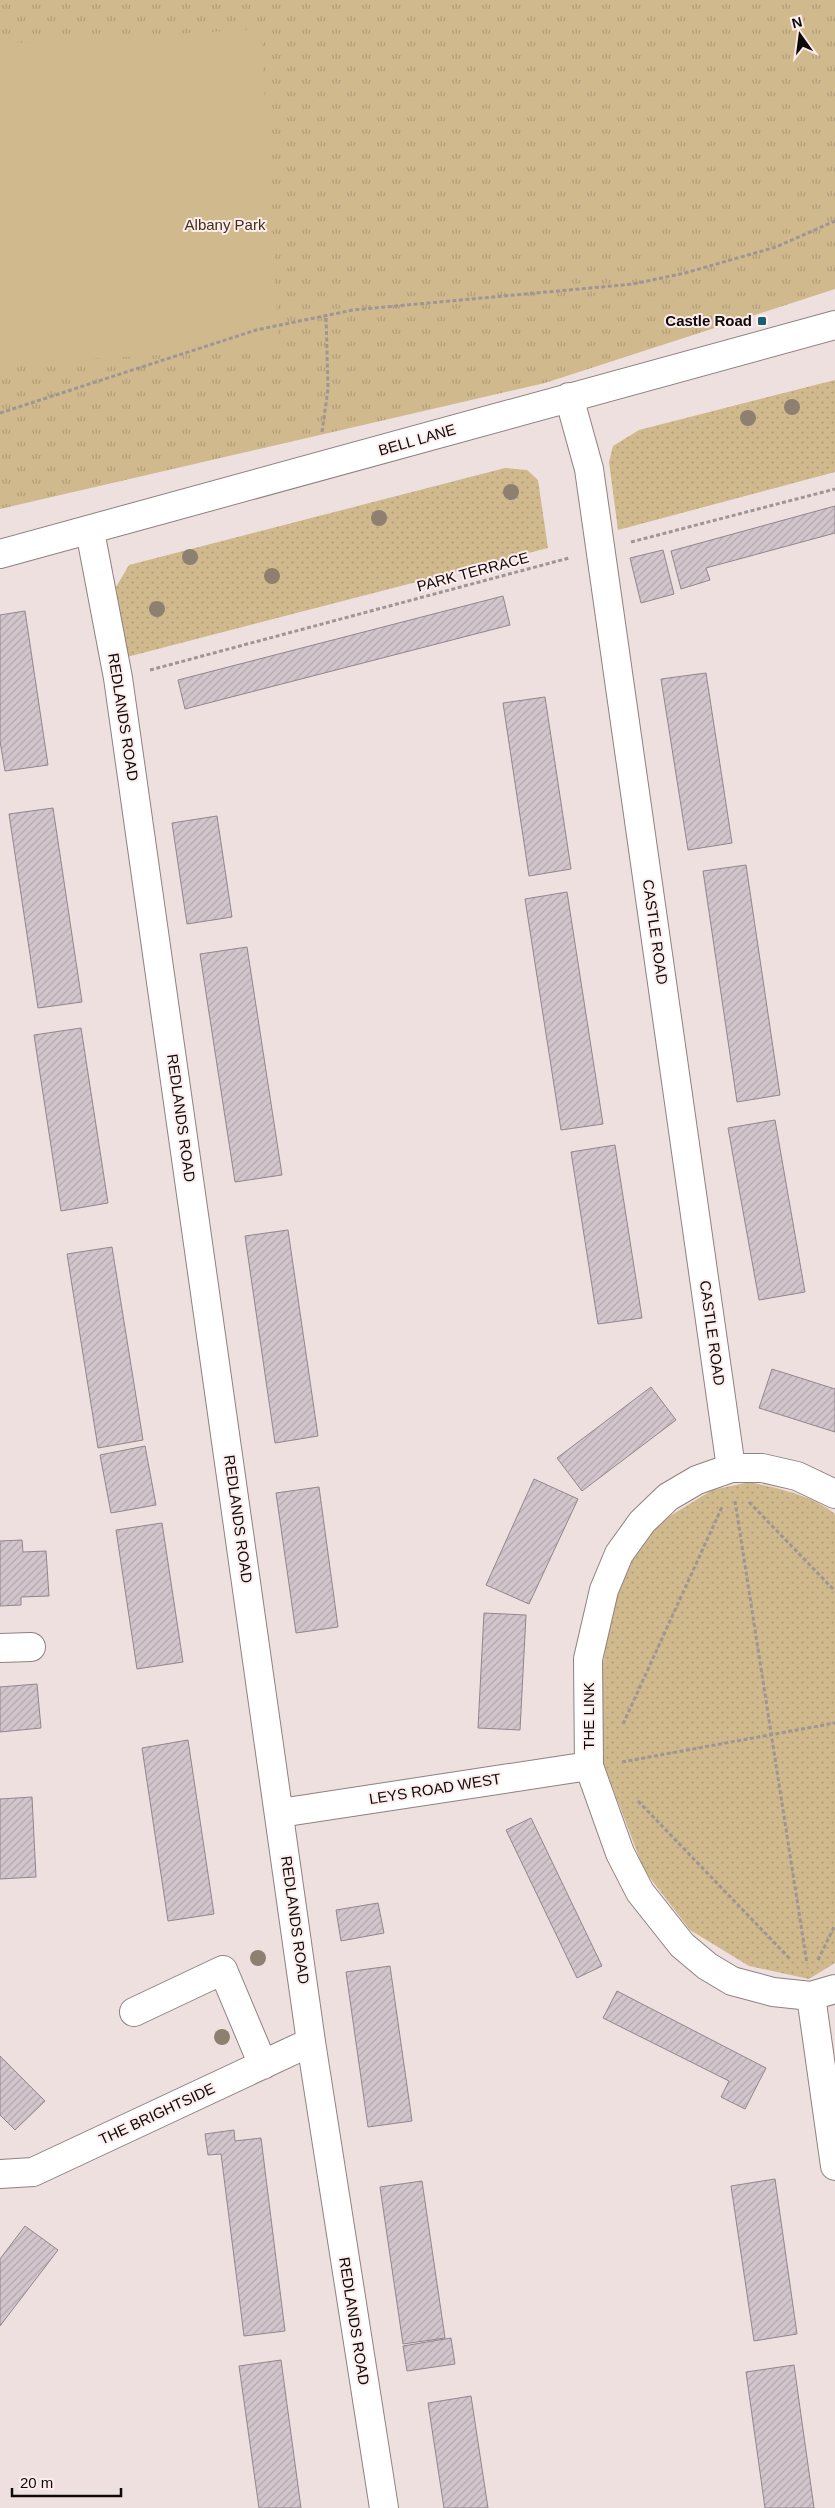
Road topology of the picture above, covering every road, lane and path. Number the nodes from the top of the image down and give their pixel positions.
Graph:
1 (835, 221) edge
2 (326, 315) junction
3 (835, 325) edge
4 (569, 397) junction
5 (0, 413) edge
6 (323, 466) junction
7 (835, 489) edge
8 (90, 531) junction
9 (601, 550) junction
10 (0, 554) edge
11 (118, 678) junction
12 (732, 1481) junction
13 (835, 1494) edge
14 (746, 1498) dead end
15 (724, 1502) dead end
16 (835, 1591) edge
17 (32, 1647) dead end
18 (0, 1648) edge
19 (835, 1723) edge
20 (620, 1729) dead end
21 (771, 1734) junction
22 (601, 1764) junction
23 (631, 1794) dead end
24 (280, 1813) junction
25 (835, 1925) edge
26 (818, 1988) edge
27 (134, 2012) dead end
28 (311, 2042) junction
29 (263, 2065) junction
30 (835, 2166) edge
31 (0, 2174) edge
32 (384, 2508) edge

1 - 2 path
2 - 5 path
2 - 6 path
3 - 4 street, BELL LANE
4 - 6 street, BELL LANE
4 - 9 street, CASTLE ROAD
6 - 8 street, BELL LANE
7 - 9 path, PARK TERRACE
8 - 10 street, BELL LANE
8 - 11 street, REDLANDS ROAD
9 - 11 path, PARK TERRACE
9 - 12 street, CASTLE ROAD
11 - 24 street, REDLANDS ROAD
12 - 13 street, THE LINK
12 - 21 path
12 - 22 street, THE LINK
14 - 16 path
15 - 20 path
17 - 18 street
19 - 21 path
21 - 22 path
21 - 26 path
22 - 24 street, LEYS ROAD WEST
22 - 26 street, THE LINK
23 - 26 path
24 - 28 street, REDLANDS ROAD
25 - 26 path
26 - 30 street
27 - 29 street
28 - 29 street, THE BRIGHTSIDE
28 - 32 street, REDLANDS ROAD
29 - 31 street, THE BRIGHTSIDE

